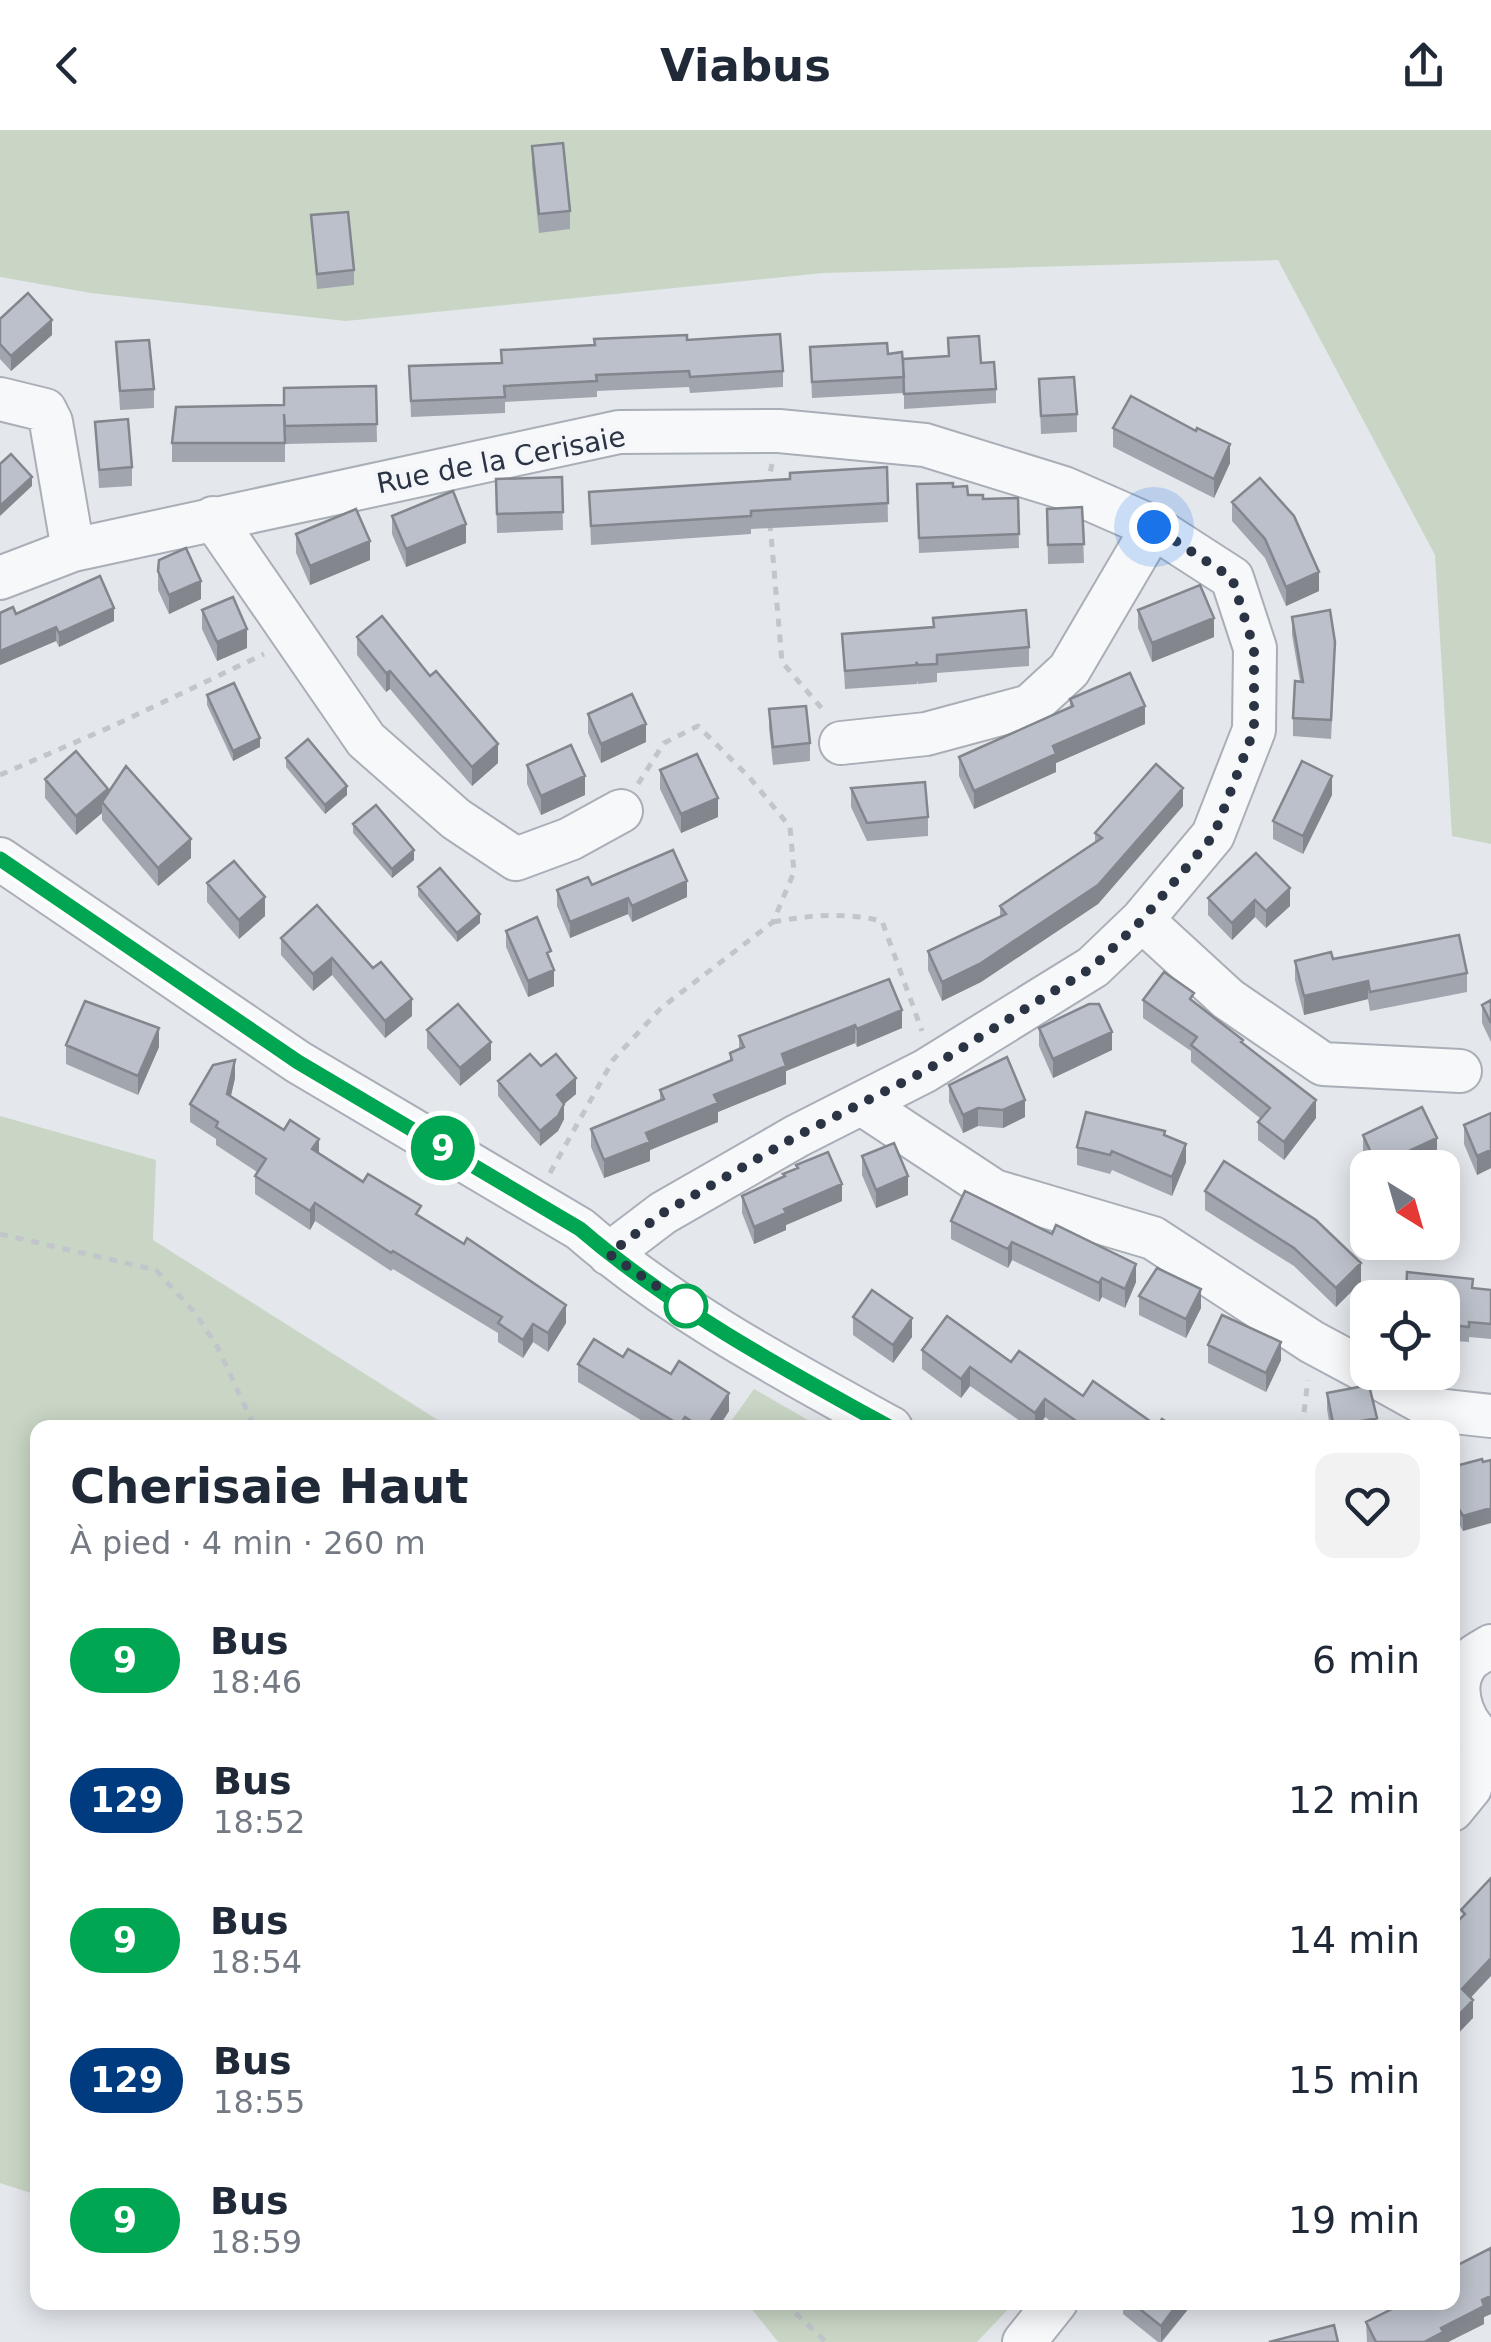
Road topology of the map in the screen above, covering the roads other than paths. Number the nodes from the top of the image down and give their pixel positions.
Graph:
1 (0, 399) edge
2 (213, 518) junction
3 (1154, 527) junction
4 (73, 550) junction
5 (0, 578) edge
6 (841, 743) road end
7 (621, 810) road end
8 (0, 860) edge
9 (1142, 920) junction
10 (1460, 1071) dead end
11 (862, 1104) junction
12 (609, 1254) junction
13 (1350, 1362) edge
14 (1400, 1390) edge
15 (1491, 1416) edge
16 (876, 1420) edge
17 (1470, 1656) edge
18 (1460, 1681) edge
19 (1460, 1693) edge
20 (1487, 1741) edge
21 (1460, 1800) edge
22 (1050, 2310) edge
23 (1024, 2342) edge

1 - 4 street
2 - 3 street, Rue de la Cerisaie
2 - 4 street, Rue de la Cerisaie
2 - 7 street
3 - 6 street
3 - 9 street, Rue de la Cerisaie
4 - 5 street, Rue de la Cerisaie
8 - 12 street
9 - 10 street
9 - 11 street, Rue de la Cerisaie
11 - 12 street, Rue de la Cerisaie
11 - 13 street
12 - 16 street
14 - 15 street
17 - 18 street
19 - 20 street
20 - 21 street
22 - 23 street

